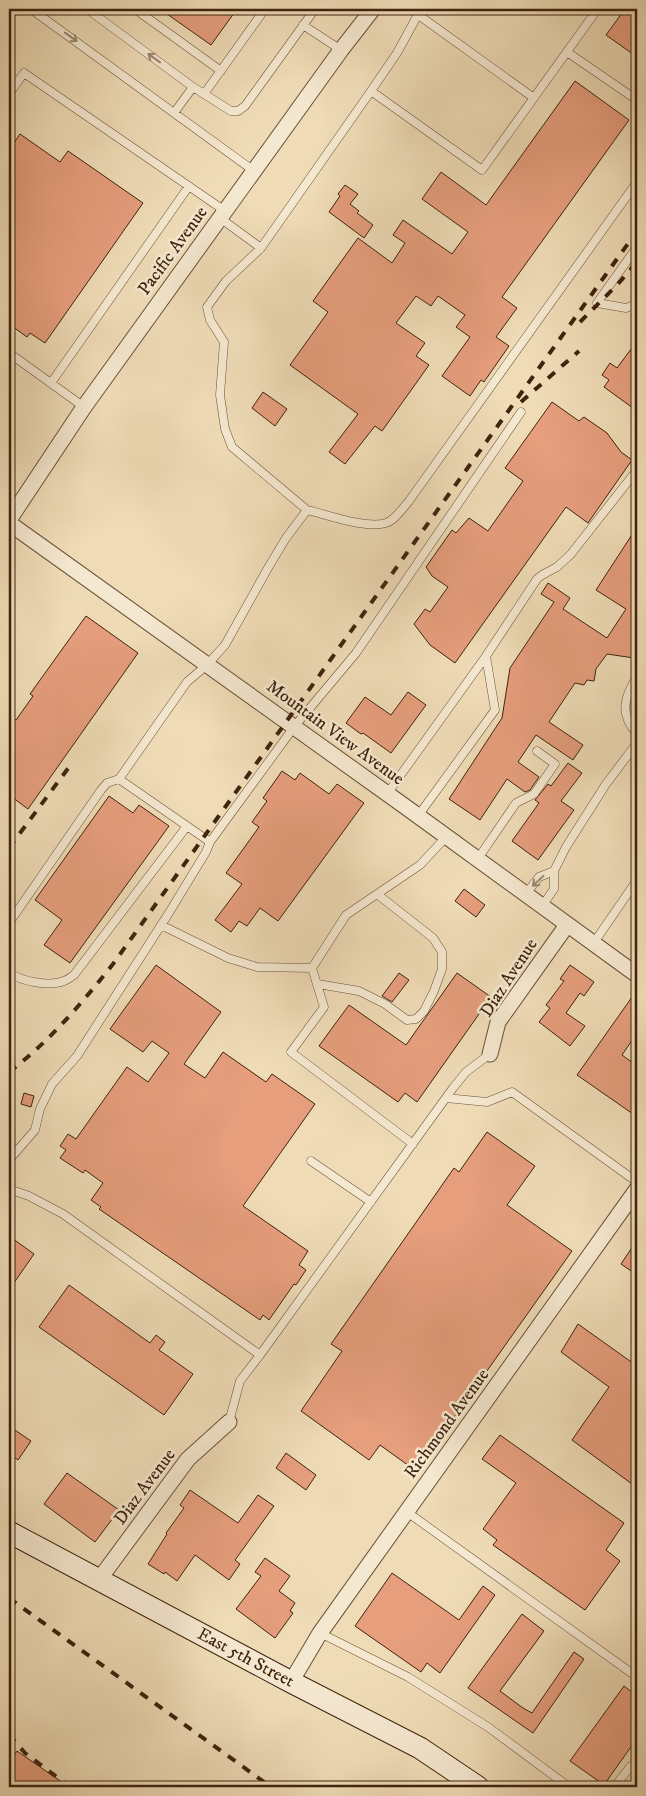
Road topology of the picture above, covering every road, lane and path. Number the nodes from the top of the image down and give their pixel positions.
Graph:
1 (31, 9) edge
2 (86, 9) edge
3 (134, 9) edge
4 (266, 9) edge
5 (315, 9) edge
6 (373, 9) edge
7 (410, 9) edge
8 (586, 9) edge
9 (419, 12) edge
10 (303, 25) junction
11 (341, 50) junction
12 (567, 52) junction
13 (221, 71) junction
14 (193, 87) junction
15 (371, 91) junction
16 (9, 94) edge
17 (204, 94) junction
18 (534, 98) junction
19 (637, 100) edge
20 (174, 113) junction
21 (254, 171) junction
22 (637, 182) edge
23 (189, 186) junction
24 (223, 215) junction
25 (637, 247) edge
26 (261, 248) junction
27 (637, 304) edge
28 (9, 353) edge
29 (51, 383) junction
30 (84, 407) junction
31 (521, 412) dead end
32 (637, 470) edge
33 (307, 510) junction
34 (9, 522) edge
35 (486, 656) junction
36 (207, 665) junction
37 (637, 677) edge
38 (294, 727) junction
39 (637, 734) edge
40 (637, 743) edge
41 (537, 751) dead end
42 (119, 779) junction
43 (387, 794) junction
44 (418, 816) junction
45 (188, 826) junction
46 (446, 837) junction
47 (210, 842) junction
48 (477, 860) junction
49 (554, 871) junction
50 (637, 880) edge
51 (377, 894) junction
52 (525, 895) junction
53 (542, 906) junction
54 (9, 923) edge
55 (567, 925) junction
56 (161, 926) junction
57 (593, 944) junction
58 (312, 968) junction
59 (9, 973) edge
60 (637, 975) edge
61 (318, 984) junction
62 (490, 1054) joint
63 (446, 1098) junction
64 (413, 1144) junction
65 (9, 1160) edge
66 (312, 1161) dead end
67 (637, 1182) edge
68 (9, 1189) edge
69 (637, 1190) edge
70 (371, 1202) junction
71 (260, 1355) junction
72 (229, 1422) joint
73 (407, 1512) junction
74 (9, 1532) edge
75 (98, 1581) junction
76 (320, 1633) junction
77 (637, 1677) edge
78 (291, 1682) junction
79 (637, 1765) edge
80 (478, 1787) edge
81 (569, 1787) edge
82 (614, 1787) edge

1 -> 20 lane
14 -> 2 lane
3 - 13 lane
4 - 13 lane
5 - 10 lane
6 - 11 street, Pacific Avenue
7 - 9 lane
8 - 12 lane
9 - 15 lane
9 - 18 lane
10 - 11 lane
10 - 17 lane
11 - 21 street, Pacific Avenue
12 - 18 lane
12 - 19 lane
13 - 17 lane
14 - 17 lane
14 - 20 lane
15 - 18 lane
15 - 26 lane
16 - 23 lane
20 - 21 lane
21 - 24 street, Pacific Avenue
22 - 33 lane
23 - 24 lane
23 - 29 lane
24 - 26 lane
24 - 30 street, Pacific Avenue
25 - 27 lane
26 - 33 lane
28 - 29 lane
29 - 30 lane
30 - 34 street, Pacific Avenue
31 - 38 lane
32 - 35 lane
33 - 36 lane
34 - 36 street, Mountain View Avenue
35 - 43 lane
35 - 44 lane
36 - 38 street, Mountain View Avenue
36 - 42 lane
37 - 39 lane
38 - 43 street, Mountain View Avenue
38 - 47 lane
40 - 49 lane
41 - 48 lane
42 - 45 lane
42 - 54 lane
43 - 44 street, Mountain View Avenue
44 - 46 street, Mountain View Avenue
45 - 47 lane
45 - 59 lane
46 - 48 street, Mountain View Avenue
46 - 51 lane
47 - 56 lane
48 - 52 street, Mountain View Avenue
49 -> 52 lane
49 - 53 lane
50 - 57 lane
51 - 58 lane
51 - 61 lane
52 - 53 street, Mountain View Avenue
53 - 55 street, Mountain View Avenue
55 - 57 street, Mountain View Avenue
55 - 62 street, Diaz Avenue
56 - 58 lane
56 - 65 lane
57 - 60 street, Mountain View Avenue
58 - 61 lane
61 - 64 lane
62 - 63 lane
63 - 64 lane
63 - 67 lane
64 - 70 lane
66 - 70 lane
68 - 71 lane
69 - 73 street, Richmond Avenue
70 - 71 lane
71 - 72 lane
72 - 75 street, Diaz Avenue
73 - 76 street, Richmond Avenue
73 - 77 lane
74 - 75 main road, East 5th Street
75 - 78 main road, East 5th Street
76 - 78 street, Richmond Avenue
76 - 81 lane
78 - 80 main road, East 5th Street
79 - 82 lane

